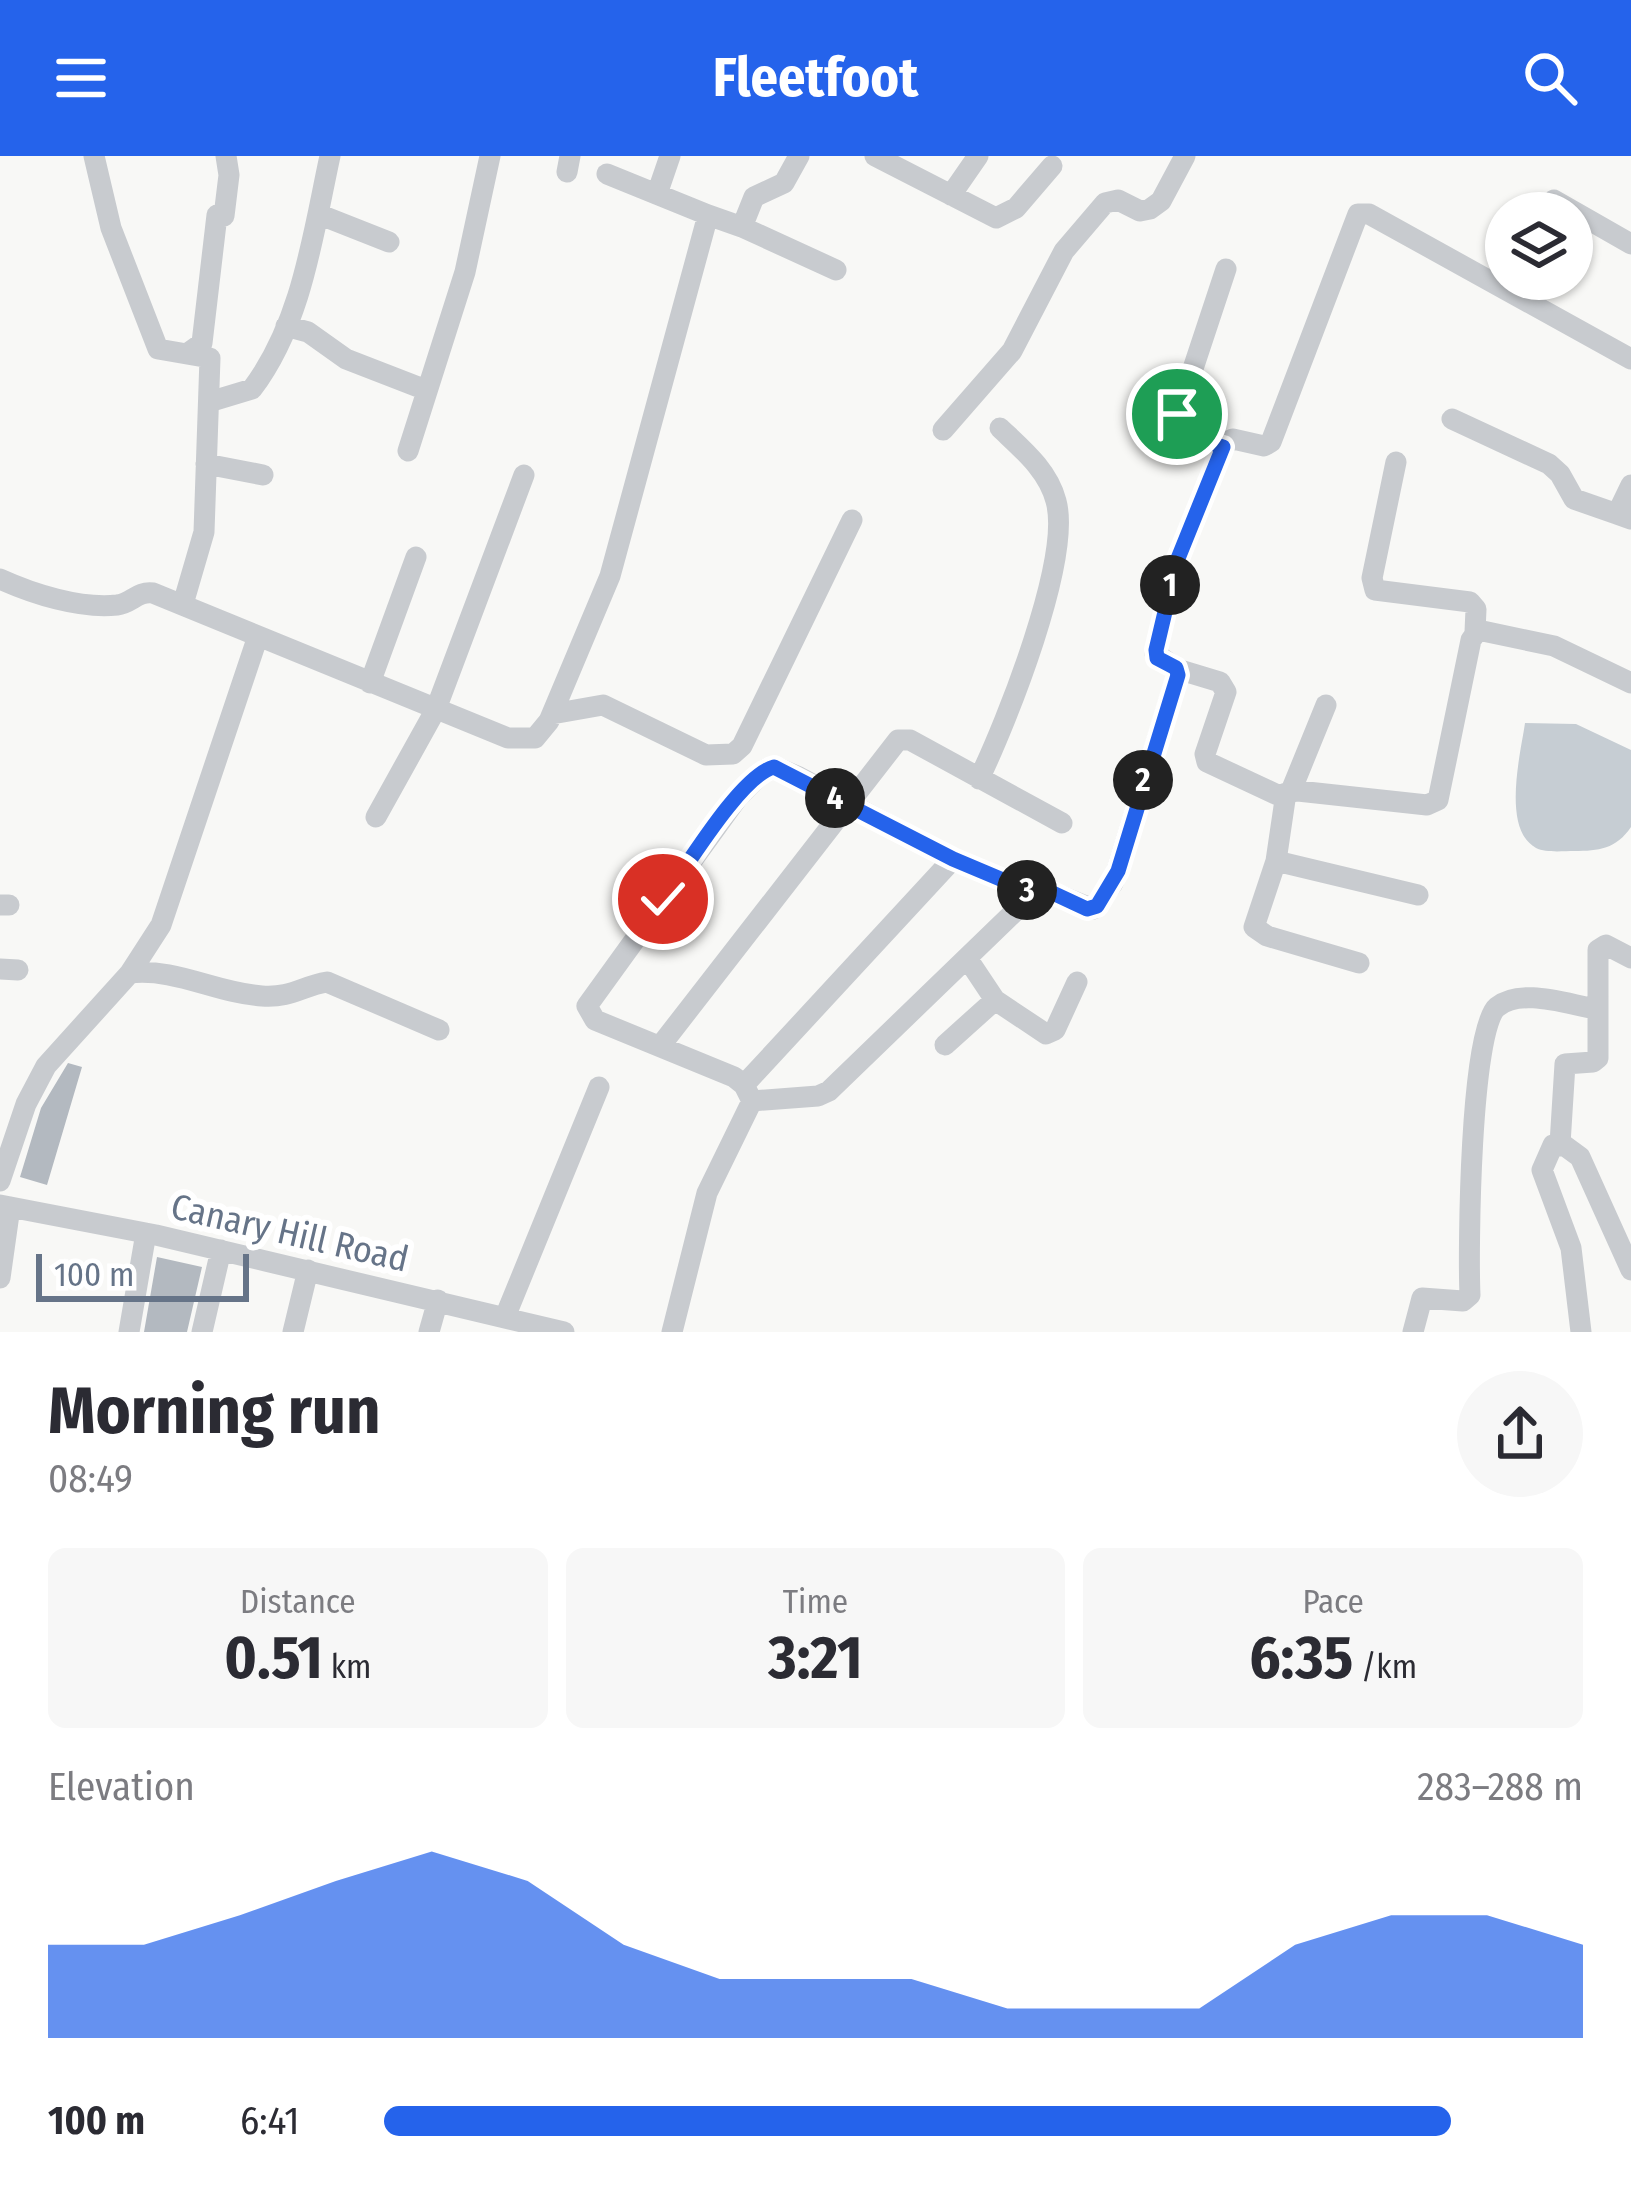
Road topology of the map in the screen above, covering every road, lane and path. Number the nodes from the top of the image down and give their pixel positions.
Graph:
1 (94, 156) edge
2 (226, 156) edge
3 (330, 156) edge
4 (490, 156) edge
5 (670, 156) edge
6 (799, 156) edge
7 (875, 156) edge
8 (978, 156) edge
9 (1185, 156) edge
10 (1052, 166) dead end
11 (607, 174) dead end
12 (657, 194) junction
13 (951, 195) junction
14 (317, 214) junction
15 (708, 214) junction
16 (1593, 222) edge
17 (742, 227) junction
18 (389, 242) dead end
19 (1631, 244) edge
20 (1226, 269) dead end
21 (836, 271) dead end
22 (286, 326) junction
23 (188, 352) junction
24 (1631, 359) edge
25 (426, 391) junction
26 (209, 402) junction
27 (1452, 419) dead end
28 (1000, 428) dead end
29 (944, 430) dead end
30 (1223, 447) junction
31 (408, 451) dead end
32 (1396, 462) dead end
33 (206, 464) junction
34 (524, 475) dead end
35 (263, 476) dead end
36 (1631, 485) edge
37 (1624, 517) edge
38 (852, 520) dead end
39 (416, 557) dead end
40 (0, 578) edge
41 (183, 604) junction
42 (1475, 632) junction
43 (257, 639) junction
44 (1177, 669) junction
45 (370, 683) junction
46 (1631, 683) edge
47 (1326, 705) dead end
48 (436, 709) junction
49 (552, 714) junction
50 (979, 779) junction
51 (1287, 794) junction
52 (848, 807) junction
53 (376, 817) dead end
54 (1061, 823) dead end
55 (953, 859) junction
56 (1276, 861) junction
57 (1034, 893) junction
58 (1418, 895) dead end
59 (967, 958) junction
60 (1631, 958) edge
61 (1359, 963) dead end
62 (130, 973) junction
63 (1077, 982) dead end
64 (995, 1000) junction
65 (1597, 1009) junction
66 (439, 1030) dead end
67 (661, 1045) junction
68 (945, 1045) dead end
69 (599, 1087) dead end
70 (748, 1093) junction
71 (1559, 1144) junction
72 (0, 1180) edge
73 (5, 1206) edge
74 (146, 1233) junction
75 (221, 1250) junction
76 (308, 1270) junction
77 (1631, 1270) edge
78 (0, 1278) edge
79 (438, 1300) junction
80 (519, 1324) edge
81 (129, 1332) edge
82 (202, 1332) edge
83 (293, 1332) edge
84 (429, 1332) edge
85 (564, 1332) edge
86 (672, 1332) edge
87 (1414, 1332) edge
88 (1581, 1332) edge

1 - 23 street
2 - 23 street
3 - 14 street
4 - 25 street
5 - 12 street
6 - 17 street
7 - 13 street
8 - 13 street
9 - 29 street
10 - 13 street
11 - 12 street
12 - 15 street
14 - 18 street
14 - 22 street
15 - 17 street
15 - 49 street
16 - 19 street
17 - 21 street
20 - 30 street
22 - 25 street
22 - 26 street
23 - 26 street
24 - 30 street
25 - 31 street
26 - 33 street
27 - 37 street
28 - 50 street
30 - 44 street
32 - 42 street
33 - 35 street
33 - 41 street
34 - 48 street
36 - 37 street
38 - 49 street
39 - 45 street
40 - 41 street
41 - 43 street
42 - 46 street
42 - 51 street
43 - 45 street
43 - 62 street
44 - 51 street
44 - 57 street
45 - 48 street
47 - 51 street
48 - 49 street
48 - 53 street
50 - 52 street
50 - 54 street
51 - 56 street
52 - 55 street
52 - 67 street
52 - 67 street
55 - 57 street
55 - 70 street
56 - 58 street
56 - 61 street
57 - 59 street
59 - 64 street
59 - 70 street
60 - 65 street
62 - 66 street
62 - 72 street
63 - 64 street
64 - 68 street
65 - 71 street
65 - 87 street
67 - 70 street
69 - 80 street
70 - 86 street
71 - 77 street
71 - 88 street
73 - 74 street, Canary Hill Road
73 - 78 street
74 - 75 street, Canary Hill Road
74 - 81 street
75 - 76 street, Canary Hill Road
75 - 82 street
76 - 79 street, Canary Hill Road
76 - 83 street
79 - 80 street, Canary Hill Road
79 - 84 street
80 - 85 street, Canary Hill Road

